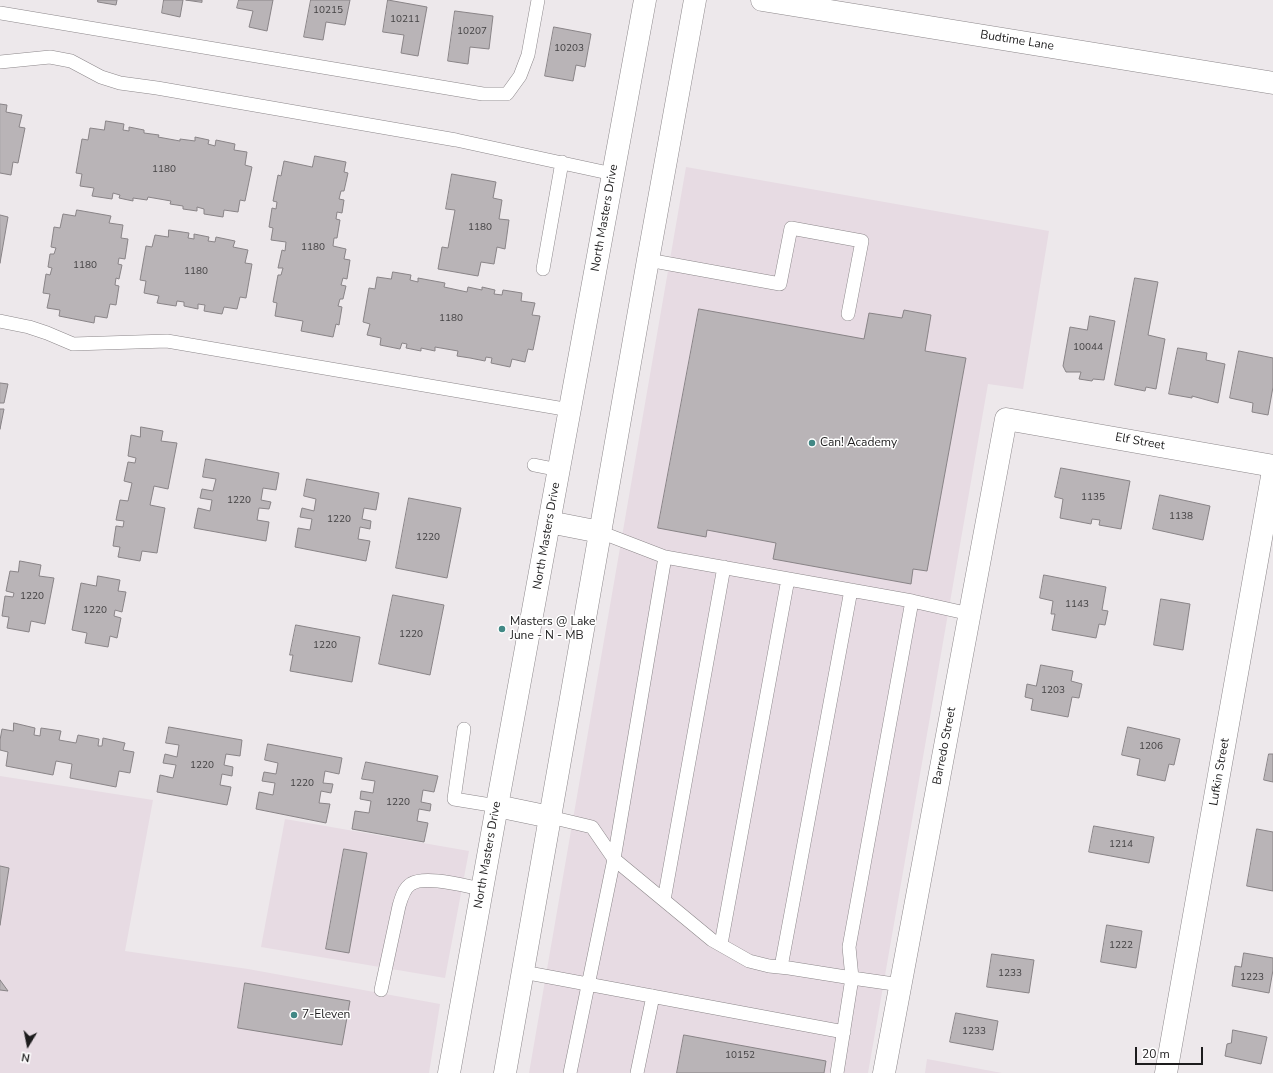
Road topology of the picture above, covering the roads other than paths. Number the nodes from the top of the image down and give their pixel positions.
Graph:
1 (538, 0) edge
2 (645, 0) edge
3 (695, 0) edge
4 (762, 0) edge
5 (0, 13) edge
6 (0, 62) edge
7 (1273, 83) edge
8 (562, 162) junction
9 (613, 174) junction
10 (648, 260) junction
11 (543, 269) dead end
12 (848, 314) dead end
13 (0, 321) edge
14 (570, 410) junction
15 (1006, 419) joint
16 (534, 465) dead end
17 (1273, 466) edge
18 (559, 470) junction
19 (1273, 471) edge
20 (549, 522) junction
21 (600, 532) junction
22 (665, 557) junction
23 (724, 567) junction
24 (788, 579) junction
25 (851, 590) junction
26 (912, 601) junction
27 (970, 614) junction
28 (464, 729) dead end
29 (496, 806) junction
30 (550, 817) junction
31 (614, 859) junction
32 (482, 889) junction
33 (664, 900) junction
34 (721, 944) junction
35 (781, 967) junction
36 (523, 972) junction
37 (852, 978) junction
38 (588, 984) junction
39 (901, 985) junction
40 (381, 990) dead end
41 (653, 996) junction
42 (844, 1032) junction
43 (449, 1073) edge
44 (505, 1073) edge
45 (570, 1073) edge
46 (637, 1073) edge
47 (838, 1073) edge
48 (884, 1073) edge
49 (1166, 1073) edge

1 - 5 lane
2 - 9 main road, North Masters Drive
3 - 10 main road
4 - 7 main road, Budtime Lane
6 - 8 lane
8 - 9 lane
8 - 11 lane
9 - 14 main road, North Masters Drive
10 - 12 lane
10 - 21 main road
13 - 14 lane
14 - 18 main road, North Masters Drive
15 - 17 main road, Elf Street
15 - 27 main road, Barredo Street
16 - 18 lane
18 - 20 main road, North Masters Drive
19 - 49 main road, Lufkin Street
20 - 21 main road
20 - 29 main road, North Masters Drive
21 - 22 lane
21 - 30 main road
22 - 23 lane
22 - 31 lane
23 - 24 lane
23 - 33 lane
24 - 25 lane
24 - 34 lane
25 - 26 lane
25 - 35 lane
26 - 27 lane
26 - 37 lane
27 - 39 main road, Barredo Street
28 - 29 lane
29 - 30 main road
29 - 32 main road, North Masters Drive
30 - 31 lane
30 - 36 main road
31 - 33 lane
31 - 38 lane
32 - 40 lane
32 - 43 main road, North Masters Drive
33 - 34 lane
34 - 35 lane
35 - 37 lane
36 - 38 lane
36 - 44 main road
37 - 39 lane
37 - 42 lane
38 - 41 lane
38 - 45 lane
39 - 48 main road, Barredo Street
41 - 42 lane
41 - 46 lane
42 - 47 lane

